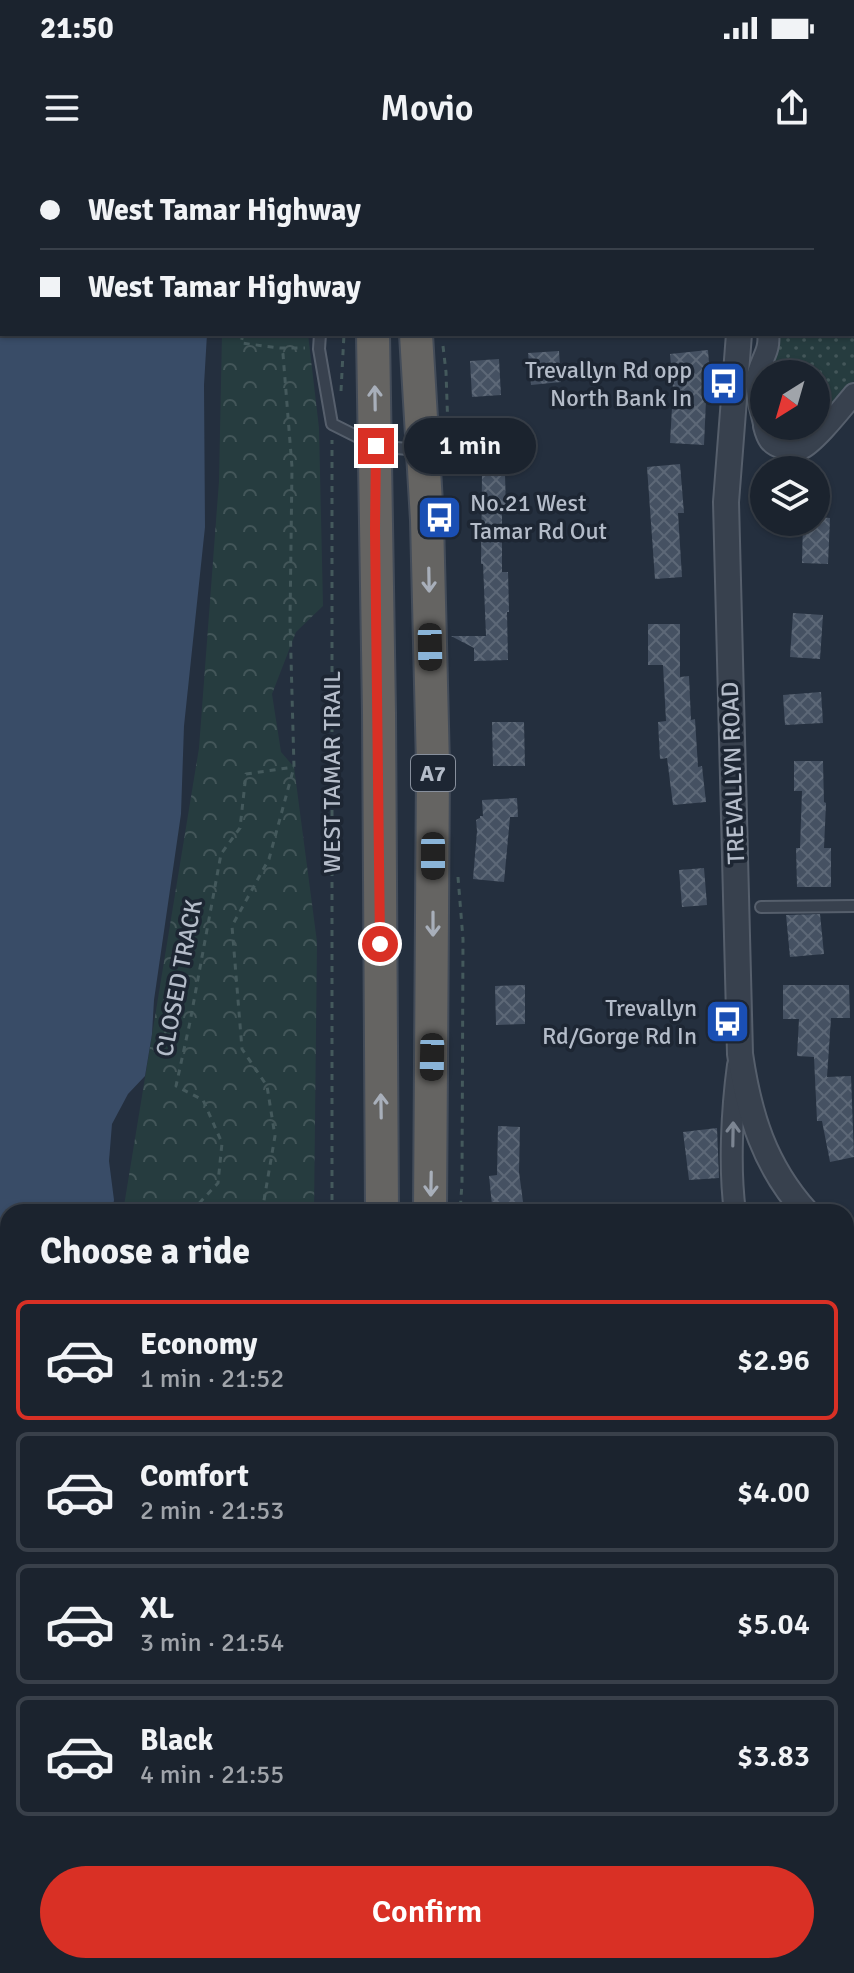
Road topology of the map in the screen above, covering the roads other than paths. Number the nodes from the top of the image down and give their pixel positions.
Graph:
1 (320, 336) edge
2 (373, 336) edge
3 (416, 336) edge
4 (739, 336) edge
5 (770, 337) edge
6 (762, 360) edge
7 (854, 394) edge
8 (830, 420) edge
9 (769, 440) edge
10 (812, 440) edge
11 (376, 446) junction
12 (424, 451) junction
13 (854, 906) edge
14 (761, 907) dead end
15 (740, 1054) junction
16 (382, 1204) edge
17 (430, 1204) edge
18 (734, 1204) edge
19 (800, 1204) edge

1 - 11 lane
11 -> 2 highway, A7
3 - 12 highway, A7
4 - 15 street, TREVALLYN ROAD
5 - 6 street
7 - 8 street
9 - 10 street
11 - 12 lane
16 -> 11 highway, A7
12 -> 17 highway, A7
13 - 14 lane
18 -> 15 street, TREVALLYN ROAD
15 - 19 street

